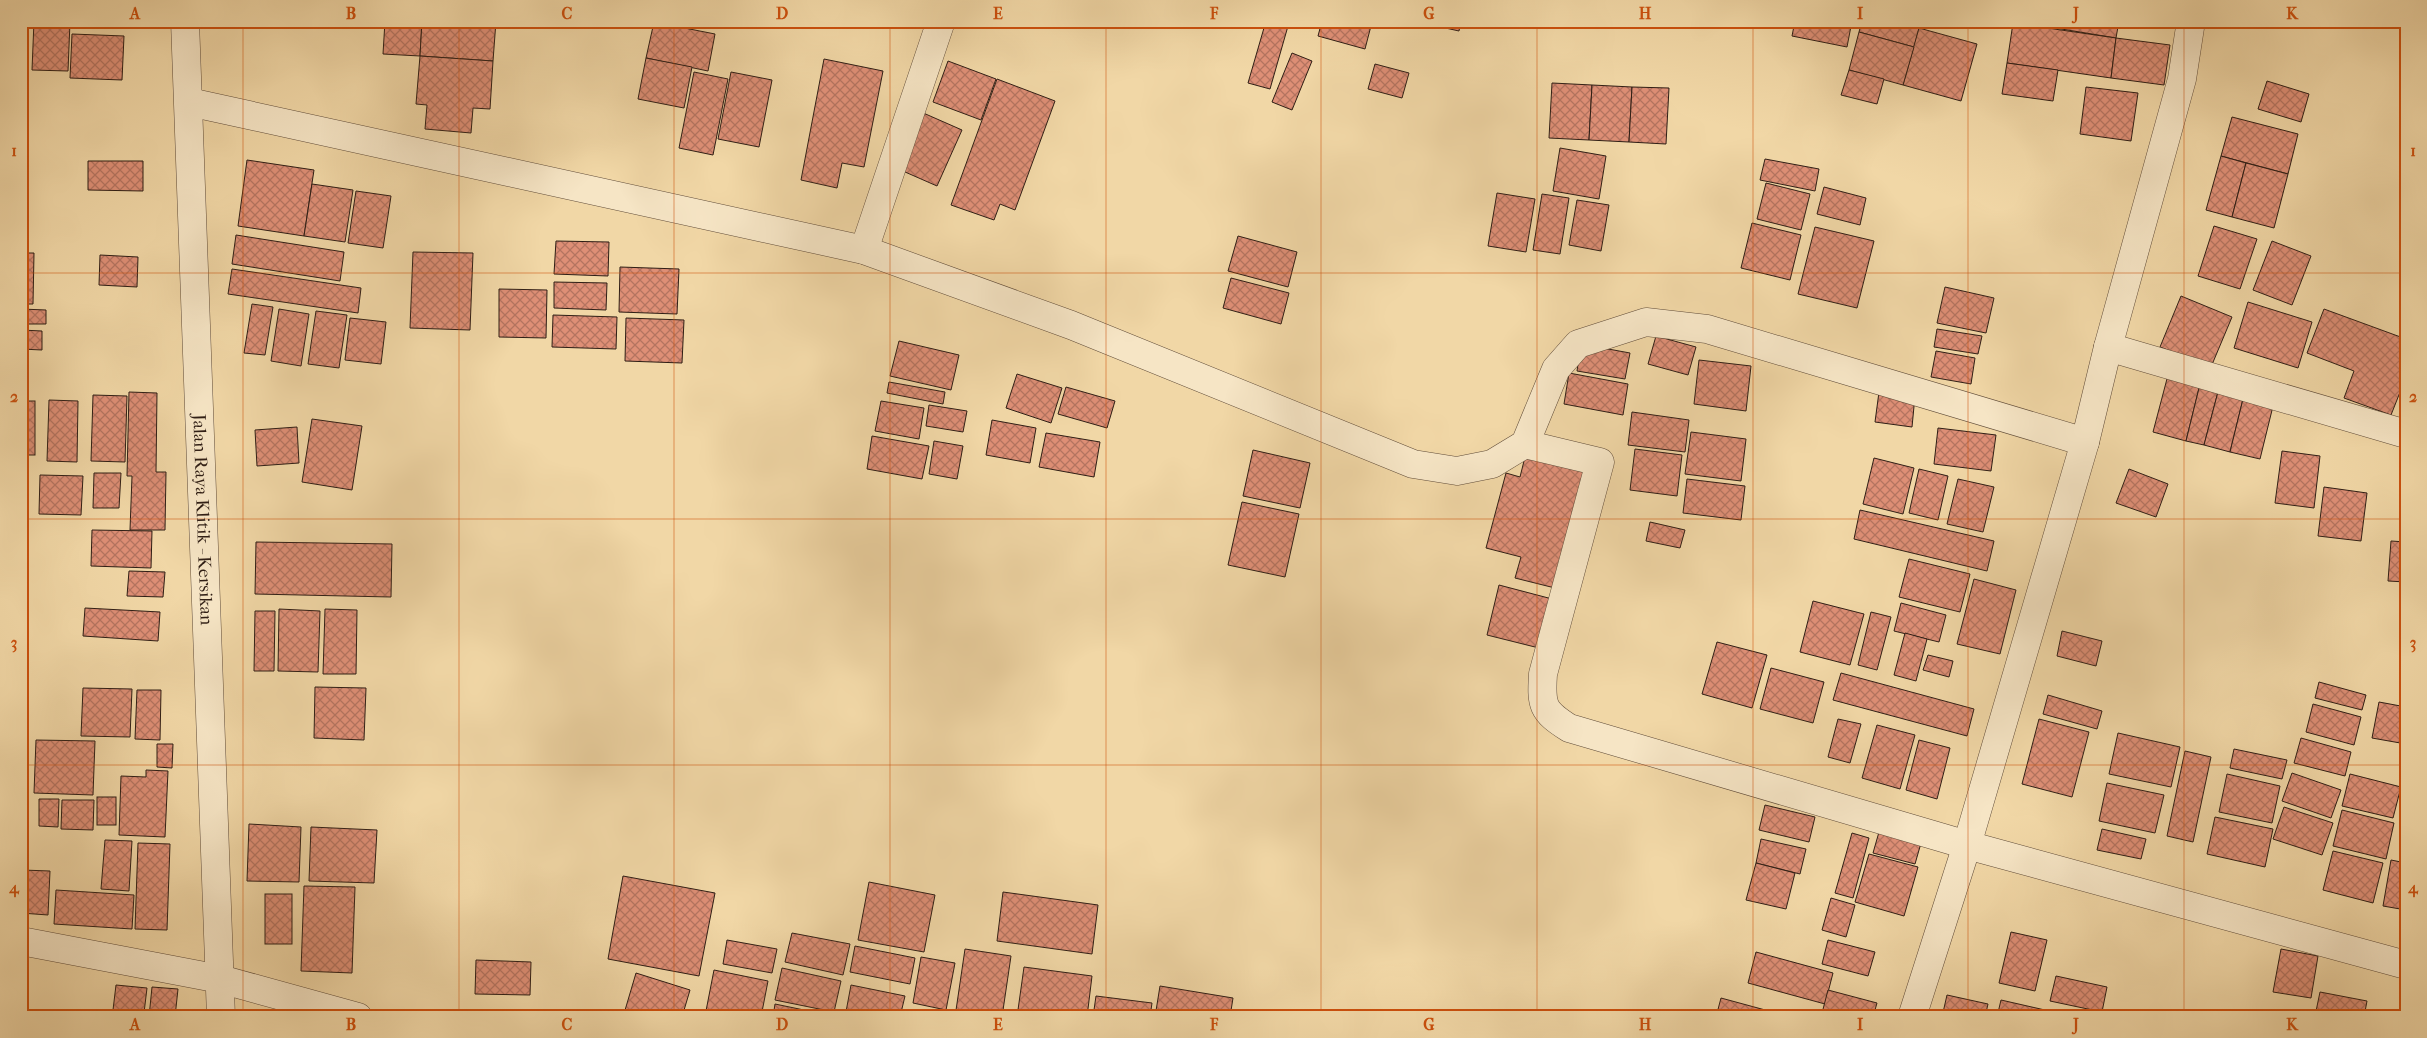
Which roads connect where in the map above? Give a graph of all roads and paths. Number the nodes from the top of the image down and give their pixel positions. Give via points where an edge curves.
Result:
1 (185, 21) edge
2 (941, 21) edge
3 (2191, 21) edge
4 (189, 102) junction
5 (864, 250) junction
6 (2108, 347) junction
7 (2406, 434) edge
8 (2085, 442) junction
9 (1525, 444) junction
10 (1967, 845) junction
11 (21, 941) edge
12 (2406, 964) edge
13 (220, 979) junction
14 (221, 1017) edge
15 (358, 1017) edge
16 (1912, 1017) edge

1 - 4 street, Jalan Raya Klitik - Kersikan
2 - 5 street
3 - 6 street via 2182,78
4 - 5 street
4 - 13 street, Jalan Raya Klitik - Kersikan
5 - 9 street via 1071,325 1413,464 1457,471 1492,464
6 - 7 street
6 - 8 street
8 - 9 street via 1707,329 1646,322 1578,344 1556,369
8 - 10 street
9 - 10 street via 1600,462 1543,674 1541,698 1550,717 1569,728
10 - 12 street
10 - 16 street
11 - 13 street
13 - 14 street, Jalan Raya Klitik - Kersikan
13 - 15 street

